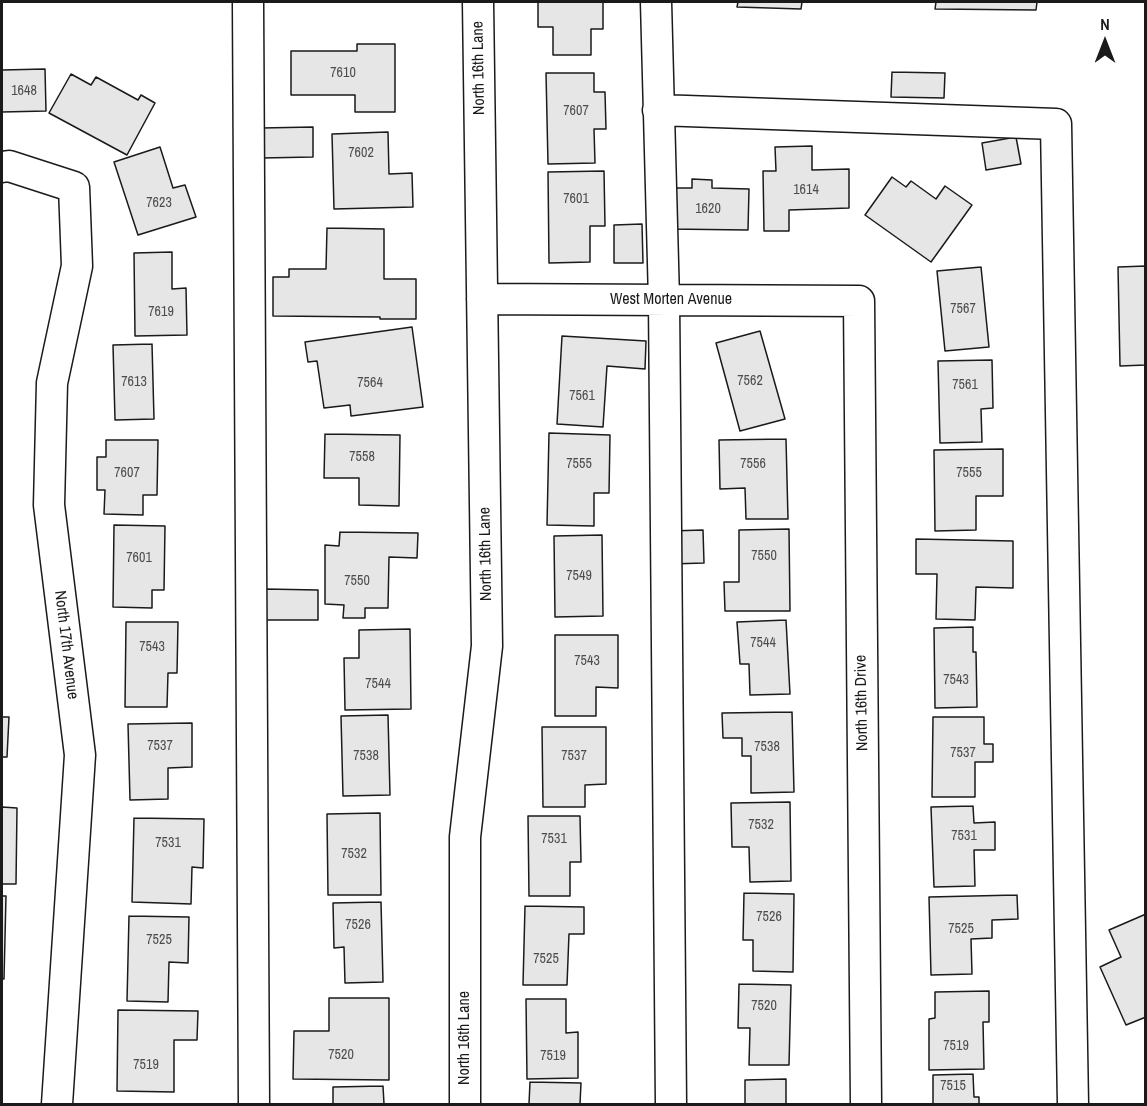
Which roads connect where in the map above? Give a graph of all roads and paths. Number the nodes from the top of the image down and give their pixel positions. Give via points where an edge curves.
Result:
1 (248, 2) edge
2 (478, 2) edge
3 (656, 2) edge
4 (658, 110) junction
5 (2, 167) edge
6 (483, 299) junction
7 (664, 300) junction
8 (859, 302) joint
9 (57, 1104) edge
10 (254, 1104) edge
11 (465, 1104) edge
12 (671, 1104) edge
13 (866, 1104) edge
14 (1073, 1104) edge

1 - 10 street
2 - 6 street, North 16th Lane
3 - 4 street
4 - 7 street
4 - 14 street via 1056,124
5 - 9 street, North 17th Avenue via 74,188 78,266 52,383 49,505 80,755
6 - 7 street, West Morten Avenue
6 - 11 street, North 16th Lane via 487,646 465,837
7 - 8 street, West Morten Avenue
7 - 12 street
8 - 13 street, North 16th Drive

